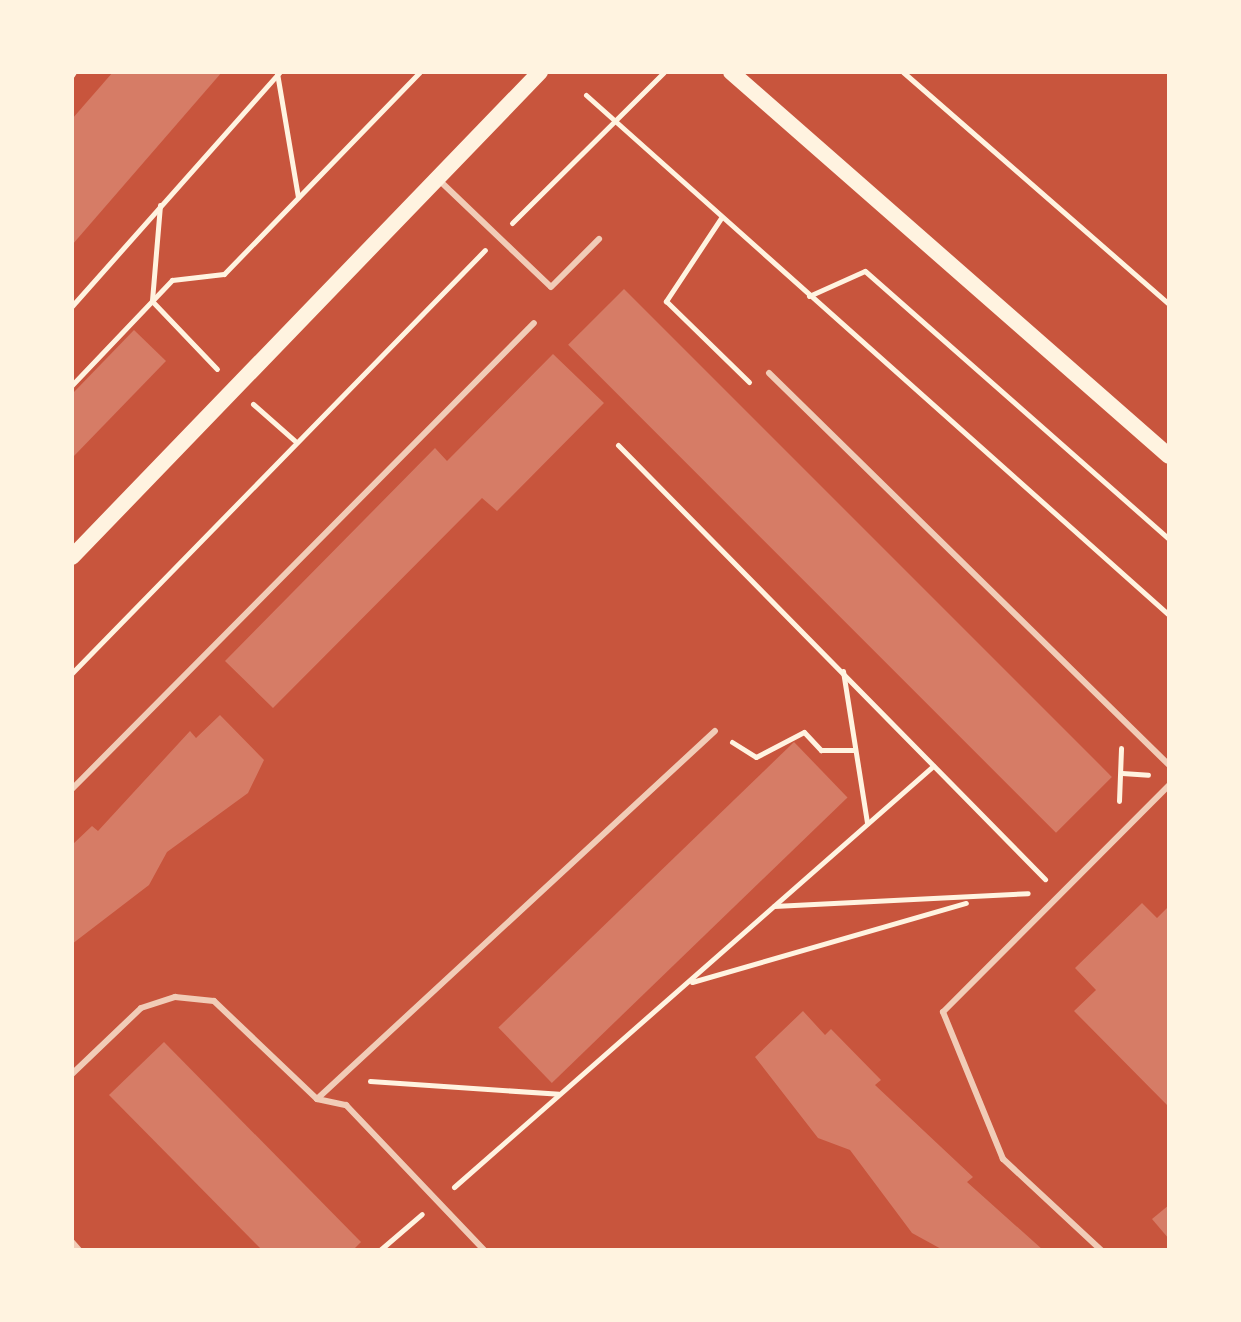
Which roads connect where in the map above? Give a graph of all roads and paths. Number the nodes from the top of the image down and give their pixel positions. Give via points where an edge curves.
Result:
1 (420, 72) edge
2 (540, 72) edge
3 (664, 72) edge
4 (731, 72) edge
5 (903, 72) edge
6 (278, 73) edge
7 (586, 95) dead end
8 (613, 122) junction
9 (437, 178) junction
10 (298, 198) junction
11 (160, 205) junction
12 (721, 218) junction
13 (498, 236) junction
14 (599, 239) dead end
15 (809, 296) junction
16 (152, 301) junction
17 (1169, 304) edge
18 (72, 306) edge
19 (534, 323) dead end
20 (769, 373) dead end
21 (72, 385) edge
22 (756, 390) dead end
23 (618, 445) dead end
24 (1169, 456) edge
25 (1169, 539) edge
26 (72, 557) edge
27 (1169, 615) edge
28 (843, 670) junction
29 (72, 673) edge
30 (715, 731) dead end
31 (1113, 739) dead end
32 (855, 750) junction
33 (756, 757) dead end
34 (1169, 765) edge
35 (933, 766) junction
36 (1169, 785) edge
37 (72, 789) edge
38 (1115, 810) dead end
39 (867, 824) junction
40 (1054, 868) dead end
41 (1044, 877) junction
42 (1060, 894) junction
43 (975, 900) junction
44 (774, 906) junction
45 (687, 983) junction
46 (72, 1074) edge
47 (338, 1080) junction
48 (560, 1094) junction
49 (317, 1099) junction
50 (439, 1200) junction
51 (72, 1242) edge
52 (79, 1250) edge
53 (380, 1250) edge
54 (484, 1250) edge
55 (1101, 1250) edge

1 - 10 path
2 - 9 main road
3 - 8 path
4 - 24 main road
5 - 17 path
6 - 10 path
6 - 11 path
7 - 8 path
8 - 12 path
8 - 13 path
9 - 13 lane
9 - 26 main road
10 - 16 path via 224,274 172,280
11 - 16 path
11 - 18 path
12 - 15 path
12 - 22 path via 666,301
13 - 14 lane via 551,287
13 - 29 path
15 - 25 path via 865,271
15 - 27 path
16 - 21 path
19 - 37 lane
20 - 34 lane
23 - 28 path
28 - 32 path
28 - 35 path
30 - 47 lane
31 - 38 path via 1122,773
32 - 33 path via 821,750 804,732
32 - 39 path
35 - 39 path
35 - 41 path
36 - 42 lane
39 - 44 path
40 - 41 path
41 - 42 path
41 - 43 path via 1023,897
42 - 55 lane via 943,1012 1003,1159
43 - 44 path
43 - 45 path
44 - 45 path
45 - 48 path
46 - 49 lane via 141,1008 175,997 214,1001
47 - 48 path
47 - 49 lane
48 - 50 path
49 - 50 lane via 346,1105
50 - 53 path
50 - 54 lane
51 - 52 lane

